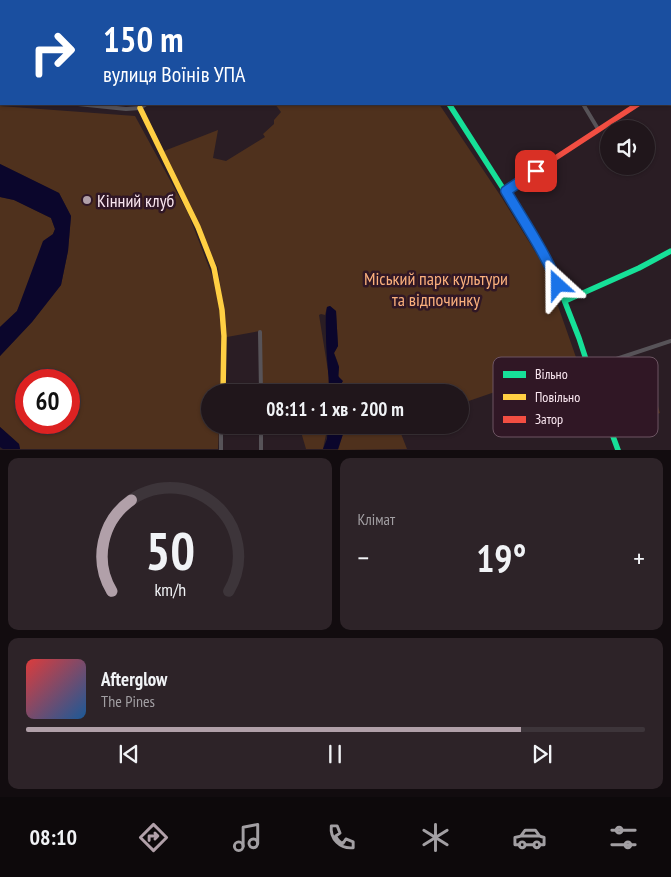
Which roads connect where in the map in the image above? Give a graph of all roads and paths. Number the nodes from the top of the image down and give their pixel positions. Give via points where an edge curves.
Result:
1 (90, 105) edge
2 (144, 105) edge
3 (450, 105) edge
4 (584, 105) edge
5 (636, 105) edge
6 (140, 108) junction
7 (598, 130) junction
8 (506, 191) junction
9 (671, 251) edge
10 (565, 301) junction
11 (260, 332) dead end
12 (671, 341) edge
13 (585, 357) edge
14 (622, 357) edge
15 (222, 384) edge
16 (261, 384) edge
17 (221, 434) edge
18 (261, 434) edge
19 (613, 437) edge
20 (221, 450) edge
21 (261, 450) edge
22 (618, 450) edge

1 - 6 street
2 - 6 street
3 - 8 street
4 - 7 street
5 - 7 street
6 - 15 street via 192,214 214,268 224,336
7 - 8 street
8 - 10 street via 538,243
9 - 10 street
10 - 13 street
11 - 16 street
12 - 14 street
17 - 20 street
18 - 21 street
19 - 22 street

